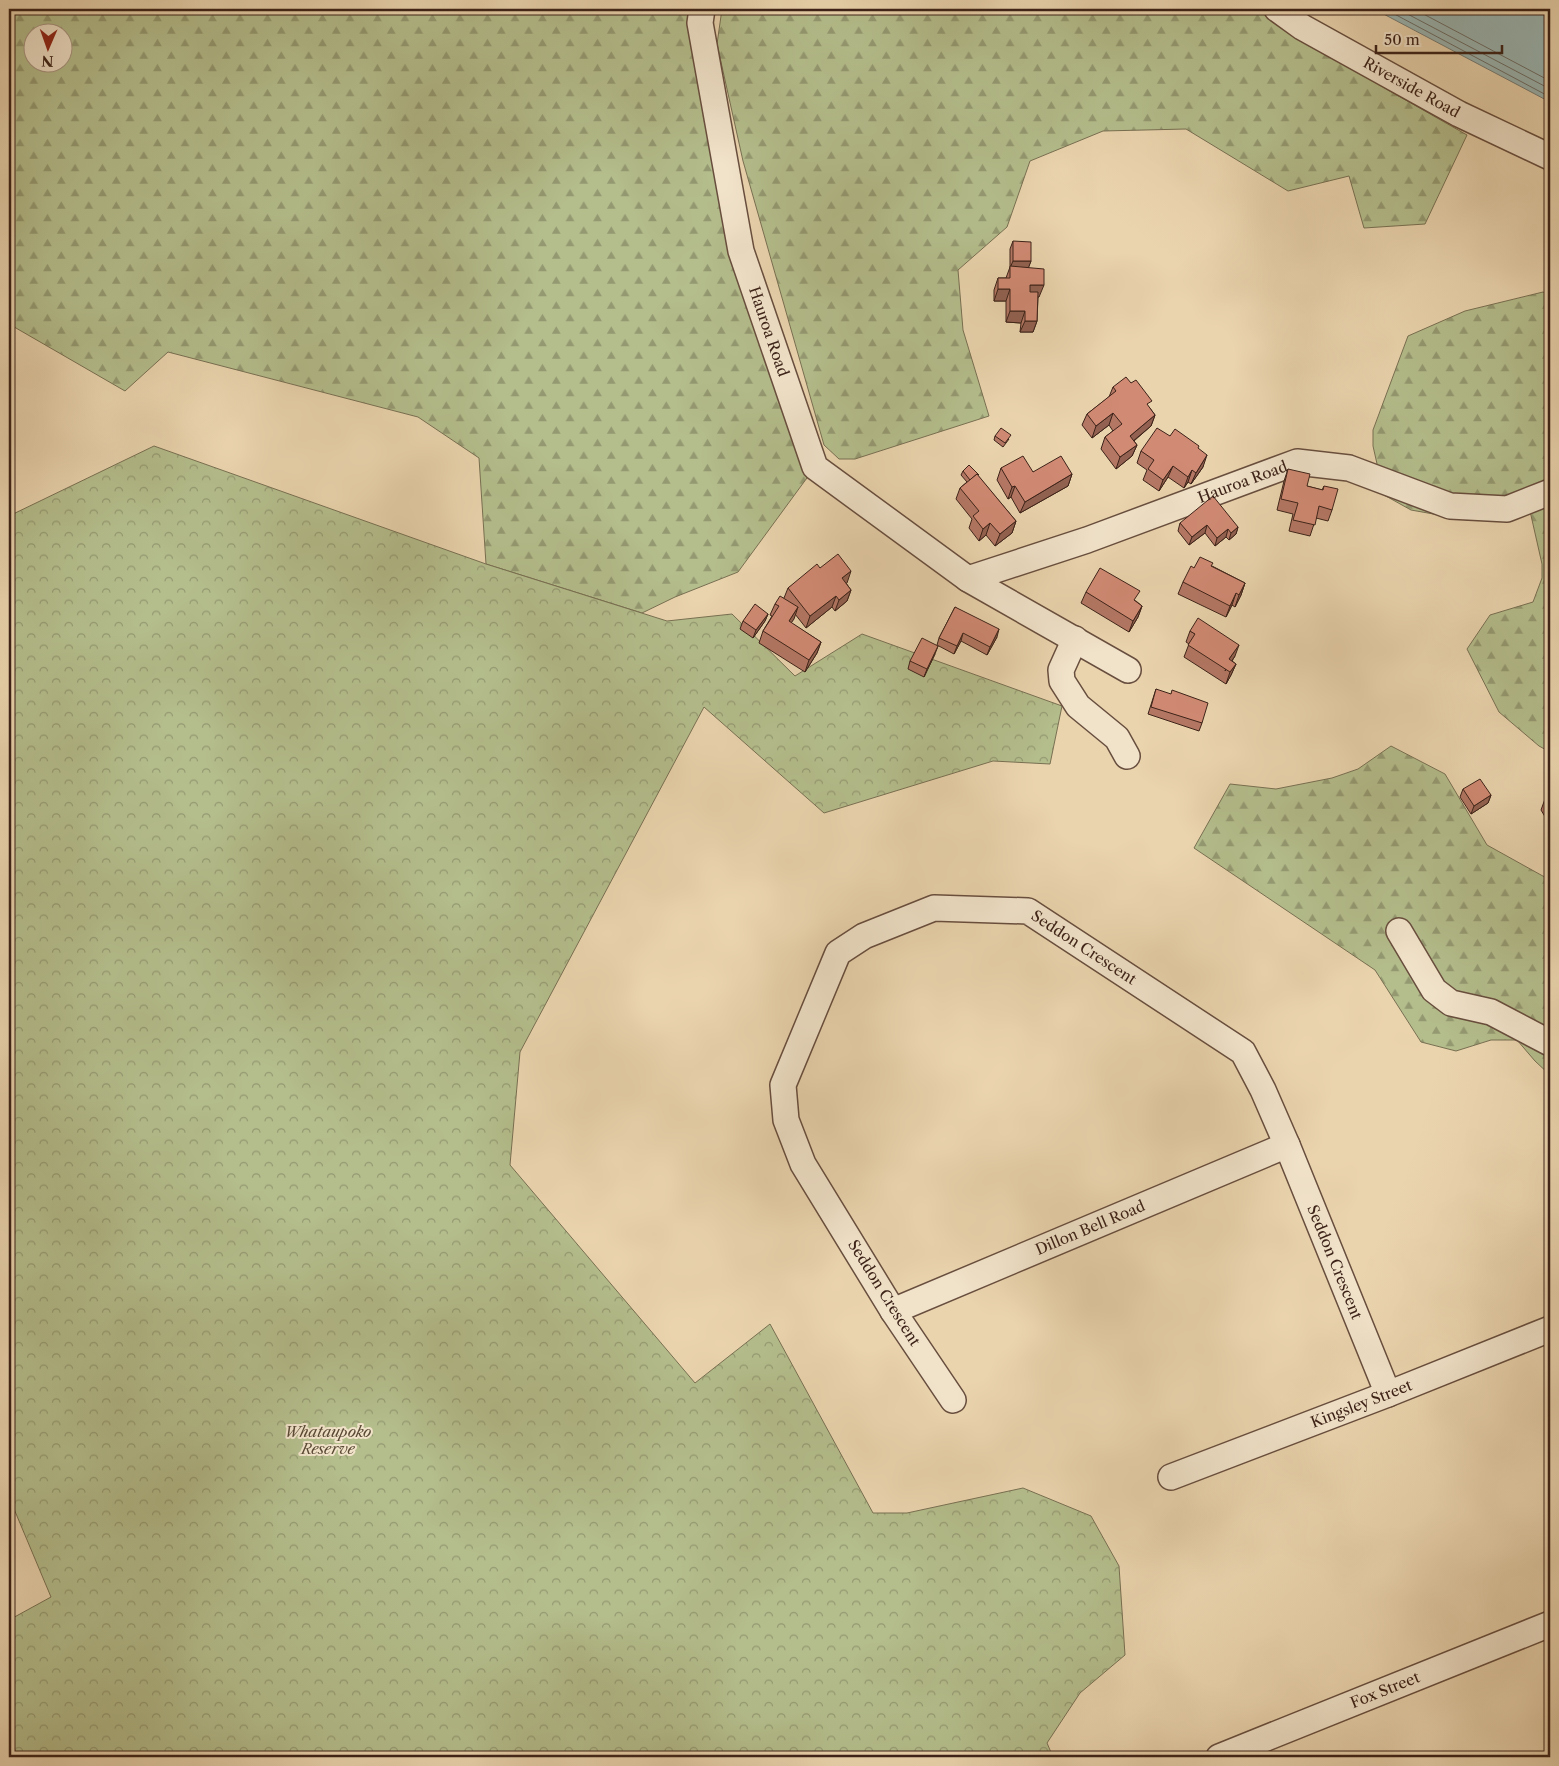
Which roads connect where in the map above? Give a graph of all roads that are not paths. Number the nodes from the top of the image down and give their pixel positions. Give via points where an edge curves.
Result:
1 (702, 9) edge
2 (1277, 9) edge
3 (1550, 157) edge
4 (1550, 492) edge
5 (968, 579) junction
6 (1075, 639) junction
7 (1128, 670) dead end
8 (1127, 756) dead end
9 (1399, 931) dead end
10 (1550, 1043) edge
11 (1287, 1145) junction
12 (893, 1311) junction
13 (1550, 1329) edge
14 (1388, 1394) junction
15 (953, 1400) dead end
16 (1171, 1477) dead end
17 (1550, 1624) edge
18 (1219, 1757) edge

1 - 5 street, Hauroa Road via 700,23 741,251 815,467
2 - 3 street, Riverside Road via 1302,27 1459,114
4 - 5 street, Hauroa Road via 1507,509 1450,506 1349,468 1297,462 1087,540
5 - 6 street, Hauroa Road
6 - 7 street, Hauroa Road
6 - 8 street via 1061,670 1062,681 1078,706 1117,738
9 - 10 street via 1434,990 1451,1002 1491,1012
11 - 12 street, Dillon Bell Road
11 - 12 street, Seddon Crescent via 1264,1090 1243,1052 1028,911 934,908 897,922 864,936 838,953 783,1085 786,1120 803,1164
11 - 14 street, Seddon Crescent
12 - 15 street, Seddon Crescent
13 - 14 street, Kingsley Street
14 - 16 street, Kingsley Street
17 - 18 street, Fox Street

